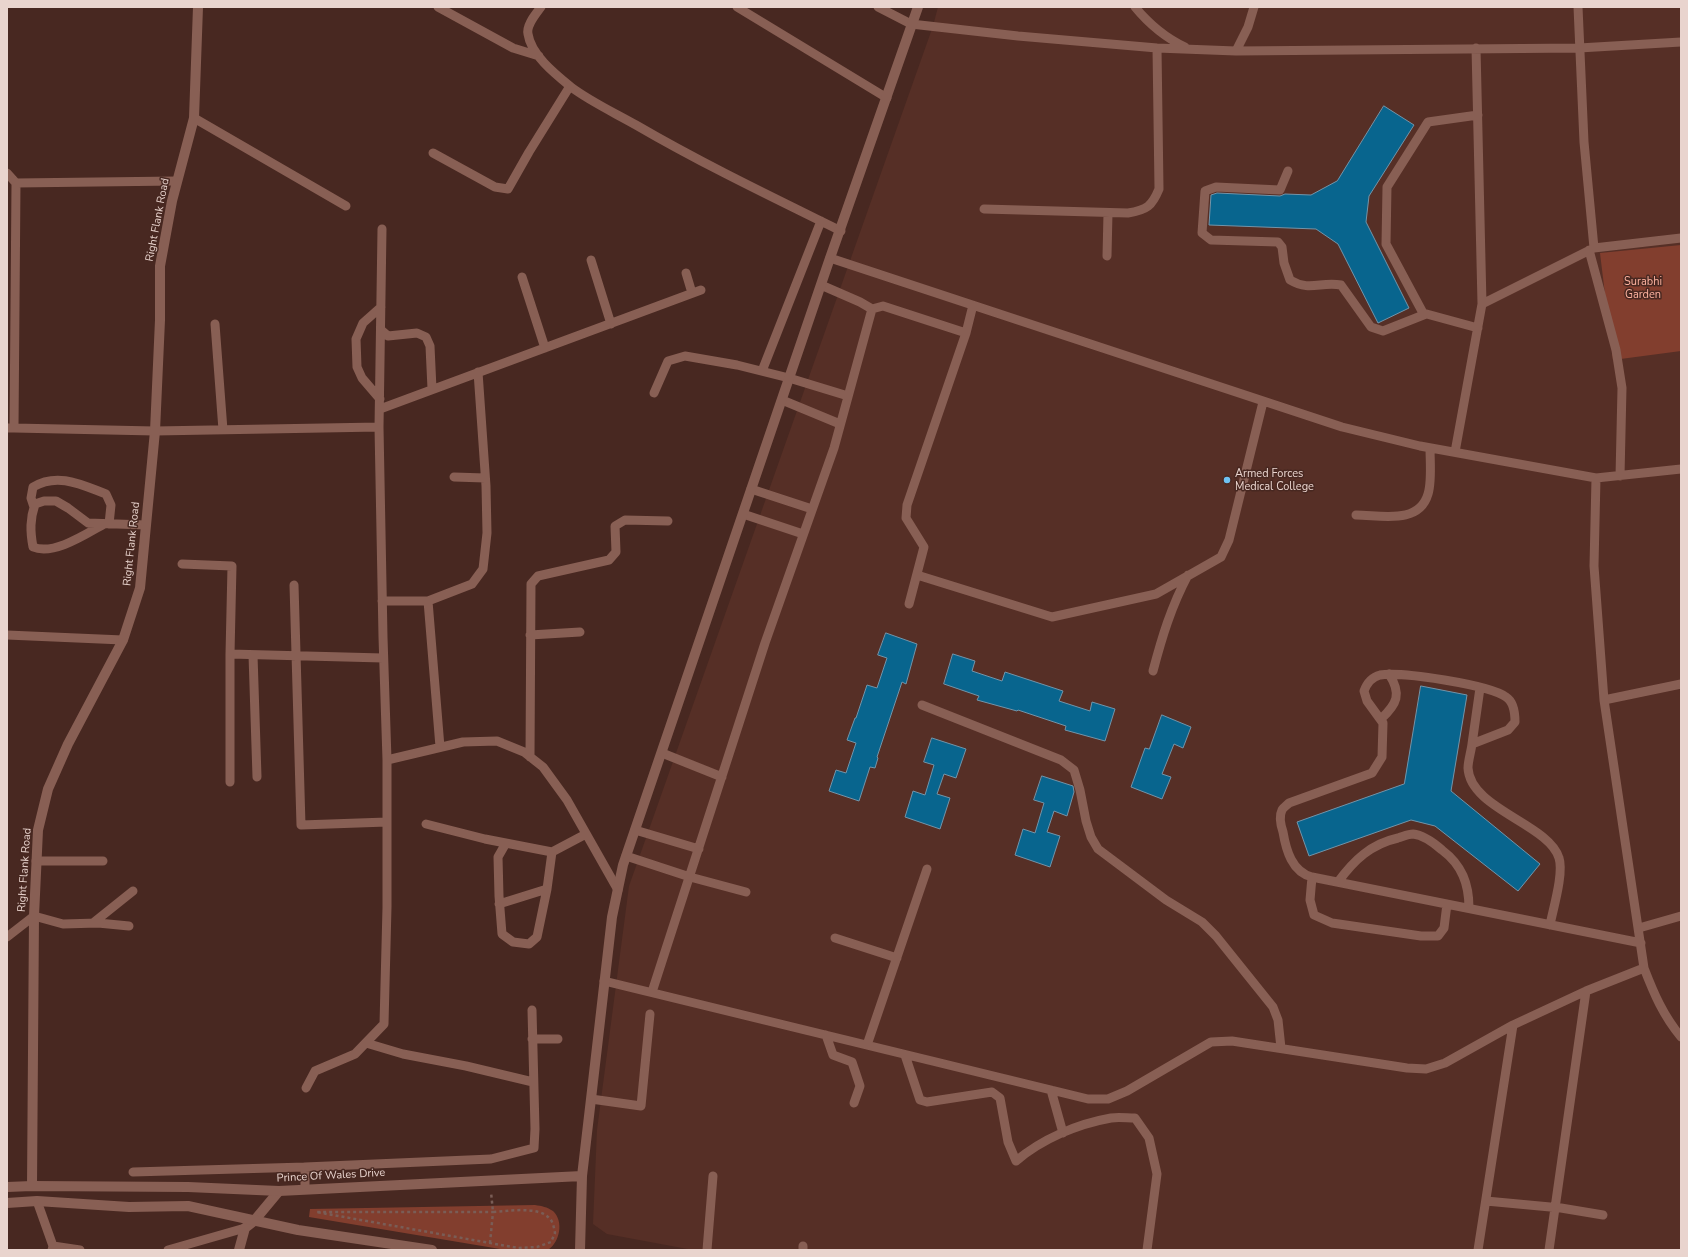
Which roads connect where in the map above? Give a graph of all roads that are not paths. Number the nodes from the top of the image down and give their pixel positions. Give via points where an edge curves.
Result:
1 (198, 7) edge
2 (438, 7) edge
3 (540, 7) edge
4 (737, 7) edge
5 (878, 7) edge
6 (918, 7) edge
7 (1135, 7) edge
8 (1254, 7) edge
9 (1578, 7) edge
10 (911, 24) junction
11 (1681, 42) edge
12 (1157, 48) junction
13 (1476, 48) junction
14 (1579, 48) junction
15 (1188, 49) junction
16 (1236, 51) junction
17 (539, 56) junction
18 (570, 86) junction
19 (887, 98) junction
20 (1478, 115) junction
21 (194, 118) junction
22 (433, 153) dead end
23 (1288, 171) dead end
24 (7, 173) edge
25 (177, 181) junction
26 (16, 183) junction
27 (346, 206) dead end
28 (984, 209) dead end
29 (1108, 213) junction
30 (821, 221) junction
31 (11, 228) edge
32 (382, 229) dead end
33 (841, 231) junction
34 (1681, 238) edge
35 (1591, 249) junction
36 (1107, 256) dead end
37 (830, 258) junction
38 (590, 260) dead end
39 (686, 273) dead end
40 (522, 277) dead end
41 (821, 285) junction
42 (701, 290) dead end
43 (692, 294) junction
44 (1482, 304) junction
45 (973, 305) junction
46 (381, 307) junction
47 (872, 309) junction
48 (1426, 314) junction
49 (215, 324) dead end
50 (611, 324) junction
51 (1478, 328) junction
52 (381, 330) junction
53 (966, 333) junction
54 (545, 348) junction
55 (762, 371) junction
56 (478, 372) junction
57 (789, 378) junction
58 (432, 389) junction
59 (654, 394) dead end
60 (848, 396) junction
61 (380, 400) junction
62 (782, 400) junction
63 (1263, 402) junction
64 (380, 409) junction
65 (840, 424) junction
66 (379, 427) junction
67 (10, 428) edge
68 (223, 430) junction
69 (155, 431) junction
70 (1430, 448) junction
71 (1455, 452) junction
72 (1681, 469) edge
73 (1620, 476) junction
74 (454, 477) dead end
75 (486, 478) junction
76 (1596, 478) junction
77 (751, 489) junction
78 (34, 507) junction
79 (812, 509) junction
80 (743, 514) junction
81 (1356, 515) dead end
82 (668, 521) dead end
83 (106, 524) junction
84 (146, 525) junction
85 (804, 534) junction
86 (182, 564) dead end
87 (917, 575) junction
88 (1188, 576) junction
89 (294, 584) dead end
90 (382, 601) junction
91 (428, 601) junction
92 (909, 604) dead end
93 (580, 632) dead end
94 (7, 635) edge
95 (530, 635) junction
96 (123, 640) junction
97 (230, 654) junction
98 (253, 655) junction
99 (296, 657) junction
100 (383, 658) junction
101 (1153, 672) dead end
102 (1389, 674) junction
103 (1681, 684) edge
104 (1480, 688) junction
105 (1604, 700) junction
106 (922, 706) dead end
107 (1381, 719) junction
108 (1472, 744) junction
109 (440, 747) junction
110 (662, 753) junction
111 (530, 757) junction
112 (387, 760) junction
113 (257, 777) dead end
114 (722, 777) junction
115 (230, 782) dead end
116 (387, 822) junction
117 (426, 824) dead end
118 (635, 830) junction
119 (586, 834) junction
120 (506, 843) junction
121 (699, 849) junction
122 (552, 852) junction
123 (626, 856) junction
124 (36, 860) junction
125 (103, 861) dead end
126 (928, 869) dead end
127 (690, 877) junction
128 (1312, 877) junction
129 (1338, 882) junction
130 (547, 889) junction
131 (618, 890) junction
132 (133, 891) dead end
133 (746, 892) dead end
134 (499, 904) junction
135 (1447, 904) junction
136 (1469, 908) junction
137 (34, 916) junction
138 (1681, 916) edge
139 (93, 923) junction
140 (1550, 925) junction
141 (129, 926) dead end
142 (1639, 928) junction
143 (7, 937) edge
144 (835, 938) dead end
145 (1641, 943) junction
146 (897, 958) junction
147 (1644, 968) junction
148 (604, 981) junction
149 (1586, 991) junction
150 (652, 992) junction
151 (532, 1010) dead end
152 (650, 1014) dead end
153 (1513, 1025) junction
154 (826, 1035) junction
155 (1681, 1037) edge
156 (532, 1039) junction
157 (558, 1039) dead end
158 (366, 1043) junction
159 (867, 1045) junction
160 (1281, 1048) junction
161 (905, 1055) junction
162 (533, 1082) junction
163 (306, 1088) dead end
164 (1051, 1090) junction
165 (591, 1099) junction
166 (854, 1103) dead end
167 (1063, 1133) junction
168 (305, 1167) junction
169 (133, 1172) dead end
170 (582, 1176) junction
171 (713, 1176) dead end
172 (32, 1186) junction
173 (7, 1188) edge
174 (306, 1189) junction
175 (279, 1191) junction
176 (37, 1201) junction
177 (1486, 1201) junction
178 (7, 1203) edge
179 (1555, 1208) junction
180 (1603, 1215) dead end
181 (254, 1220) junction
182 (245, 1228) junction
183 (53, 1248) edge
184 (418, 1249) edge
185 (80, 1250) edge
186 (168, 1250) edge
187 (239, 1250) edge
188 (432, 1250) edge
189 (580, 1250) edge
190 (707, 1250) edge
191 (1148, 1250) edge
192 (1478, 1250) edge
193 (1548, 1250) edge

1 - 21 street, Right Flank Road
2 - 17 lane via 513,48
3 - 17 lane via 527,33 532,47
4 - 19 lane
5 - 10 lane
6 - 10 street
7 - 15 lane via 1170,40
8 - 16 lane via 1248,28
9 - 14 lane
10 - 12 lane
10 - 19 street
11 - 14 lane
12 - 15 lane
12 - 29 lane via 1159,189 1154,201 1143,211
13 - 14 lane
13 - 16 lane
13 - 20 lane
14 - 35 lane
15 - 16 lane
17 - 18 lane
18 - 22 lane via 508,189 496,187
18 - 30 lane via 663,141
19 - 33 street
20 - 44 lane
20 - 48 lane via 1428,122 1387,187 1386,244 1423,314
21 - 25 street, Right Flank Road
21 - 27 lane
23 - 48 lane via 1280,190 1216,186 1205,191 1202,233 1211,240 1278,242 1282,247 1290,280 1310,287 1330,282 1341,285 1371,327 1383,331
24 - 26 lane
25 - 26 lane
25 - 69 street, Right Flank Road via 160,266
26 - 31 lane
28 - 29 lane
29 - 36 lane
30 - 33 lane
30 - 55 lane
31 - 67 lane
32 - 46 lane
33 - 37 street
34 - 35 lane
35 - 44 lane
35 - 73 lane via 1622,388
37 - 41 street
37 - 45 lane
38 - 50 lane
39 - 43 lane
40 - 54 lane
41 - 47 lane
41 - 57 street
42 - 43 lane
43 - 50 lane
44 - 51 lane
45 - 53 lane
45 - 63 lane
46 - 52 lane
46 - 61 lane via 363,323 356,338 357,367 362,378
47 - 53 lane via 882,306
47 - 60 lane
48 - 51 lane
49 - 68 lane
50 - 54 lane
51 - 71 lane
52 - 58 lane via 388,336 417,333 426,337 430,346
52 - 61 lane
53 - 87 lane via 907,506 906,518 924,547
54 - 56 lane
55 - 57 lane
55 - 59 lane via 737,364 685,356 668,361
56 - 58 lane
56 - 75 lane
57 - 60 lane
57 - 62 street
58 - 64 lane
60 - 65 lane
61 - 64 lane
62 - 65 lane
62 - 77 street
63 - 70 lane via 1342,427
63 - 88 lane via 1229,540 1221,557
64 - 66 lane
65 - 79 lane
66 - 68 lane
66 - 90 lane
67 - 69 lane
68 - 69 lane
69 - 84 street, Right Flank Road
70 - 71 lane
70 - 81 lane via 1429,493 1424,506 1414,513 1403,516
71 - 76 lane
72 - 73 lane
73 - 76 lane
74 - 75 lane
75 - 91 lane via 488,533 483,569 472,584
76 - 105 lane via 1594,566
77 - 79 lane
77 - 80 street
78 - 83 lane via 34,504 56,501 88,523
78 - 83 lane via 30,533 33,547 40,550 58,547
78 - 83 lane via 31,498 33,487 50,480 68,480 106,494 111,505
79 - 85 lane
80 - 85 lane
80 - 110 street
82 - 95 lane via 625,520 615,526 616,552 609,560 538,576 531,584
83 - 84 lane
84 - 96 street, Right Flank Road via 140,588
85 - 114 lane via 765,642
86 - 97 lane via 232,566
87 - 88 lane via 1052,617 1156,594
87 - 92 lane
88 - 101 lane via 1166,622
89 - 99 lane
90 - 91 lane
90 - 100 lane
91 - 109 lane
93 - 95 lane
94 - 96 lane
95 - 111 lane
96 - 124 street, Right Flank Road via 68,744 48,789 38,830
97 - 98 lane
97 - 115 lane
98 - 99 lane
98 - 113 lane
99 - 100 lane
99 - 116 lane via 301,825
100 - 112 lane
102 - 104 lane via 1398,673
102 - 107 lane via 1395,684 1396,700
102 - 107 lane via 1379,675 1367,682 1364,691 1367,701
103 - 105 lane
104 - 108 lane
104 - 108 lane via 1507,697 1514,708 1516,722 1508,730
105 - 142 lane
106 - 160 lane via 1061,760 1074,770 1086,822 1098,849 1166,900 1202,922 1216,936 1273,1007 1278,1020
107 - 128 lane via 1382,757 1372,773 1289,803 1282,810 1281,824 1292,861 1300,871
108 - 140 lane via 1468,768 1471,780 1481,794 1556,849 1560,860 1559,880
109 - 111 lane via 463,742 497,741
109 - 112 lane
110 - 114 lane
110 - 118 street
111 - 119 lane via 543,767
112 - 116 lane
114 - 121 lane
116 - 158 lane via 384,1024
117 - 120 lane
118 - 121 lane
118 - 123 street
119 - 122 lane
119 - 131 lane
120 - 122 lane
120 - 134 lane via 498,857
121 - 127 lane
122 - 130 lane
123 - 127 lane
123 - 131 street
124 - 125 lane
124 - 137 street, Right Flank Road
126 - 146 lane
127 - 133 lane
127 - 150 lane
128 - 129 lane
128 - 135 lane via 1310,900 1314,915 1332,923 1438,936 1444,928
129 - 135 lane
129 - 136 lane via 1351,864 1370,848 1387,840 1413,834 1431,841 1454,858 1463,876 1469,896
130 - 134 lane
130 - 134 lane via 537,937 529,944 513,942 502,934
131 - 148 street
132 - 139 lane
135 - 136 lane
136 - 140 lane
137 - 139 lane via 63,924
137 - 143 lane
137 - 172 street, Right Flank Road
138 - 142 lane
139 - 141 lane
140 - 145 lane
142 - 145 lane
144 - 146 lane
145 - 147 lane
146 - 159 lane
147 - 149 lane
147 - 155 lane via 1655,998
148 - 150 lane
148 - 165 street
149 - 153 lane
149 - 179 lane
150 - 154 lane
151 - 156 lane
152 - 165 lane via 641,1106
153 - 160 lane via 1445,1063 1426,1069
153 - 177 lane
154 - 159 lane
154 - 166 lane via 833,1055 852,1062 860,1086
156 - 157 lane
156 - 162 lane
158 - 162 lane via 403,1054
158 - 163 lane via 355,1054 315,1071
159 - 161 lane
160 - 164 lane via 1232,1041 1211,1042 1108,1100 1088,1100
161 - 164 lane
161 - 167 lane via 920,1100 927,1102 992,1092 1000,1098 1008,1142 1016,1161 1030,1149
162 - 168 lane via 534,1148 491,1159
164 - 167 lane
165 - 170 street
167 - 191 lane via 1112,1118 1135,1118 1139,1123 1149,1138 1157,1174
168 - 169 lane
168 - 174 lane
170 - 174 street, Prince Of Wales Drive
170 - 189 street
171 - 190 lane
172 - 173 street, Prince Of Wales Drive
172 - 175 street, Prince Of Wales Drive
174 - 175 street, Prince Of Wales Drive
175 - 181 street
176 - 178 street
176 - 181 street via 130,1207 188,1206
176 - 183 lane
177 - 179 lane
177 - 192 lane
179 - 180 lane
179 - 193 lane
181 - 182 street
181 - 184 street via 298,1230
182 - 186 lane
182 - 187 street
183 - 185 lane
184 - 188 street

